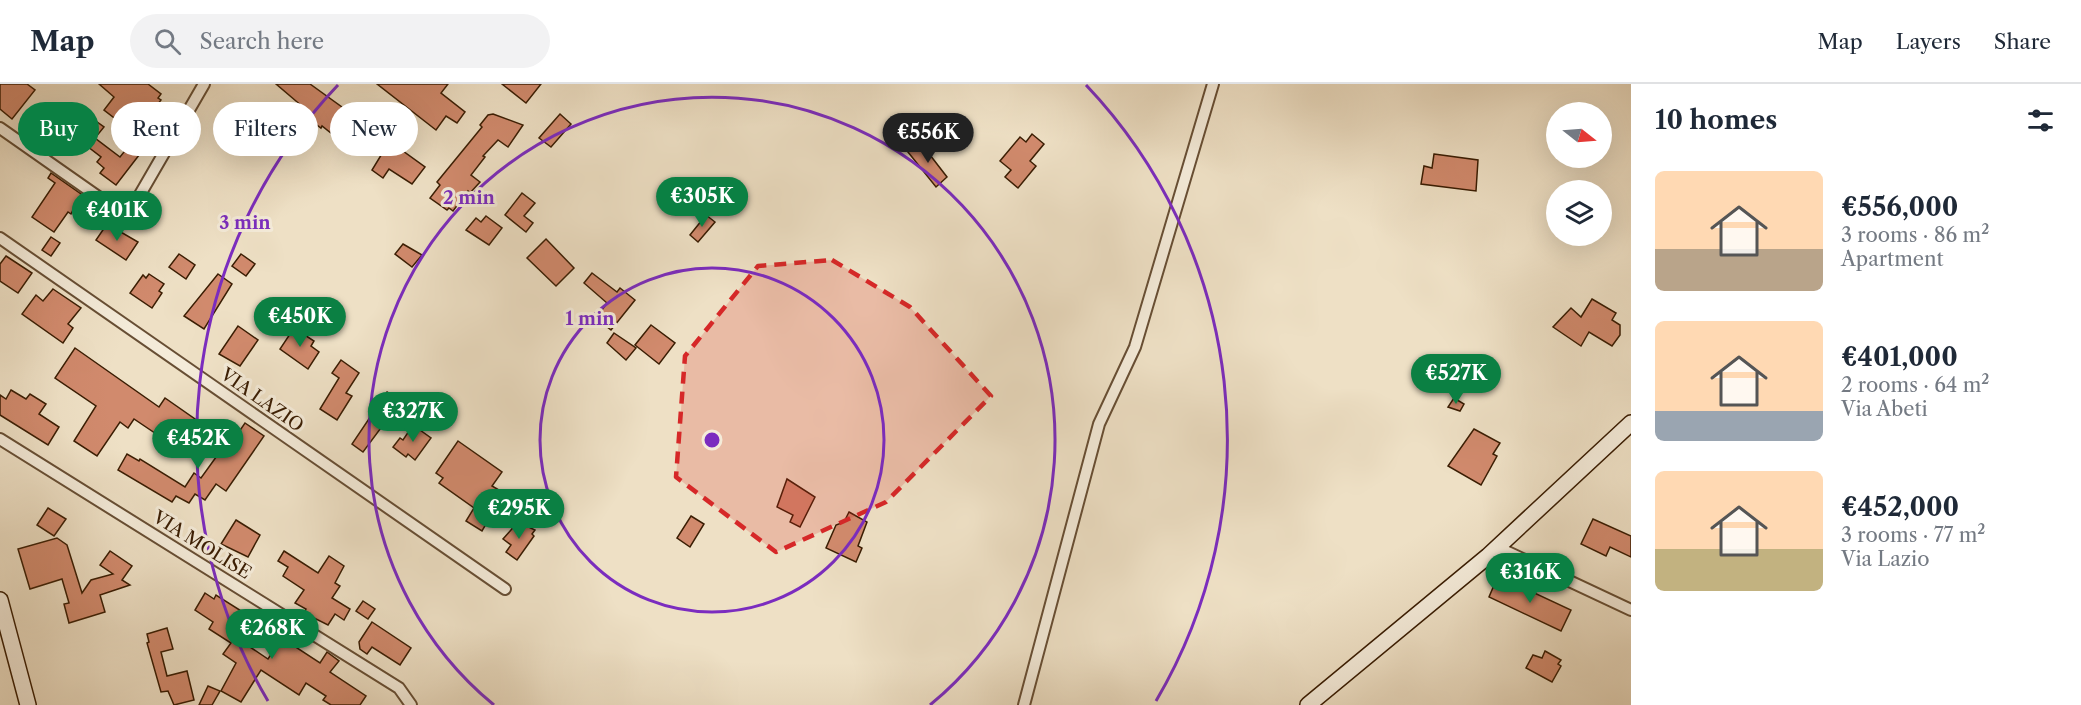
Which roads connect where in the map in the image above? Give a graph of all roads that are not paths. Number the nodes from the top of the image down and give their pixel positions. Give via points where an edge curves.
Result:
1 (1213, 84) edge
2 (201, 85) edge
3 (0, 128) edge
4 (0, 238) edge
5 (1631, 423) edge
6 (0, 439) edge
7 (1497, 548) junction
8 (505, 589) dead end
9 (0, 600) edge
10 (1631, 610) edge
11 (28, 705) edge
12 (411, 705) edge
13 (1024, 705) edge
14 (1308, 705) edge

1 - 13 street via 1135,347 1099,424
2 - 3 street via 128,217
4 - 8 street, VIA LAZIO
5 - 7 street
6 - 12 street, VIA MOLISE via 399,688
7 - 10 street
7 - 14 street
9 - 11 street

